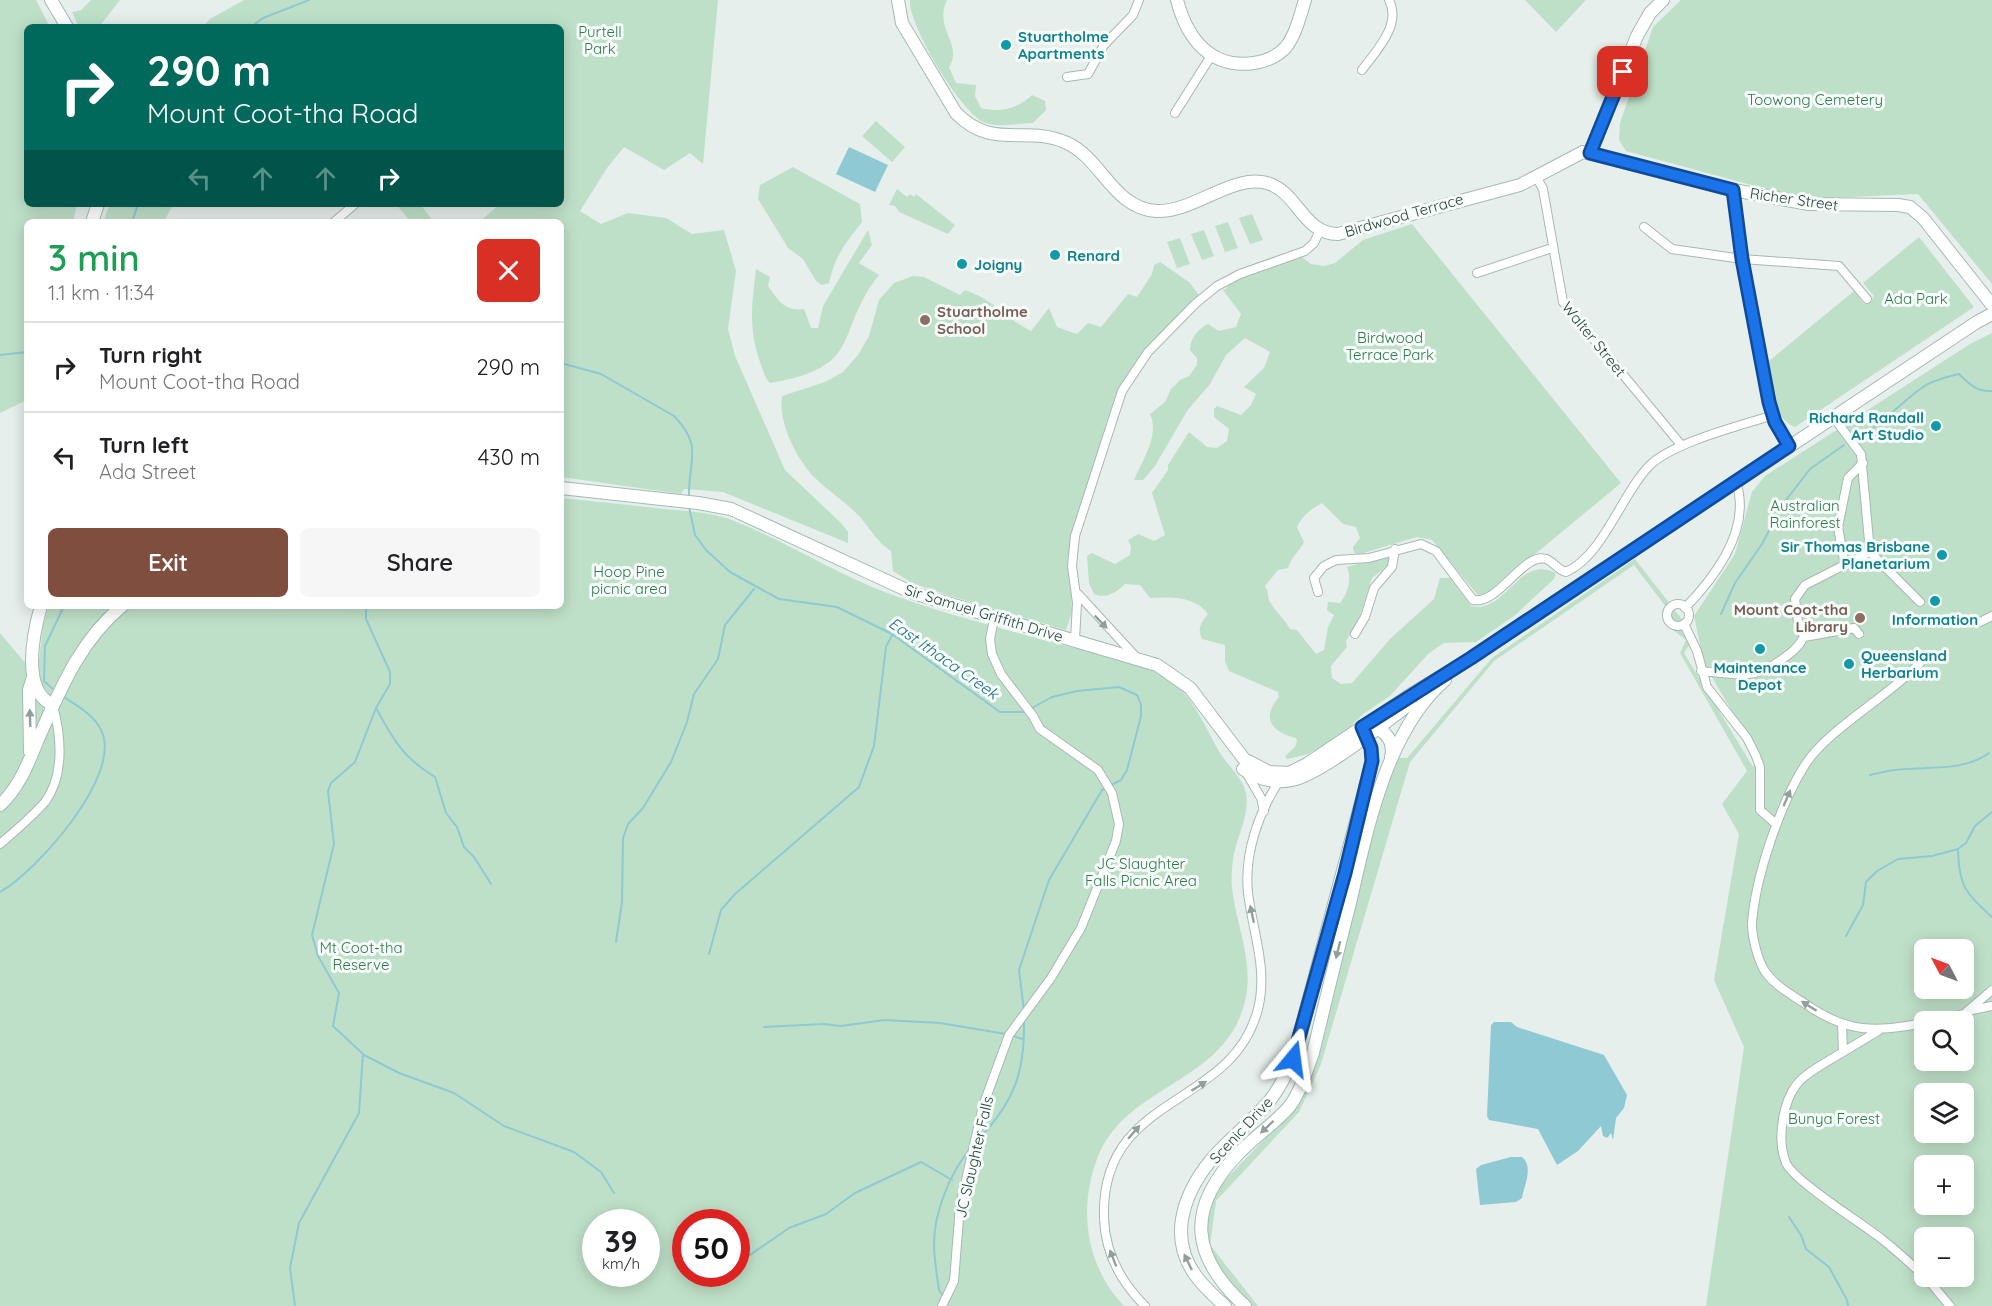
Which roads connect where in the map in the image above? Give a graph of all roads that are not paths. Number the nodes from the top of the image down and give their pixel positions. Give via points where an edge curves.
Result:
1 (51, 0) edge
2 (898, 0) edge
3 (1139, 0) edge
4 (1177, 0) edge
5 (1305, 0) edge
6 (1389, 0) edge
7 (1663, 0) edge
8 (65, 24) edge
9 (1211, 56) junction
10 (1362, 70) dead end
11 (1066, 77) dead end
12 (1175, 113) dead end
13 (1590, 153) junction
14 (1537, 178) junction
15 (1733, 190) junction
16 (352, 207) edge
17 (338, 219) edge
18 (1644, 227) dead end
19 (1320, 230) junction
20 (1552, 248) junction
21 (1742, 259) junction
22 (1477, 273) dead end
23 (1867, 299) dead end
24 (1992, 306) edge
25 (1992, 314) edge
26 (1773, 416) junction
27 (1834, 418) junction
28 (1682, 446) junction
29 (1789, 446) junction
30 (1863, 463) junction
31 (1736, 482) junction
32 (564, 489) edge
33 (1395, 549) junction
34 (1870, 552) junction
35 (1845, 567) junction
36 (1073, 582) junction
37 (1318, 591) dead end
38 (1920, 602) dead end
39 (1685, 608) junction
40 (41, 609) edge
41 (119, 609) edge
42 (1992, 616) edge
43 (994, 619) junction
44 (1980, 622) dead end
45 (1684, 624) junction
46 (1355, 634) dead end
47 (1859, 634) dead end
48 (1804, 637) junction
49 (1075, 640) junction
50 (1135, 656) junction
51 (1471, 658) junction
52 (1920, 663) dead end
53 (1701, 671) junction
54 (1449, 676) junction
55 (32, 680) junction
56 (57, 697) junction
57 (1216, 724) junction
58 (1368, 730) junction
59 (31, 756) junction
60 (1244, 770) junction
61 (1385, 772) junction
62 (1282, 777) junction
63 (0, 805) edge
64 (1263, 814) junction
65 (1776, 824) junction
66 (0, 844) edge
67 (1992, 990) edge
68 (1992, 1006) edge
69 (1972, 1010) joint
70 (1842, 1024) junction
71 (1914, 1025) edge
72 (1878, 1031) junction
73 (1843, 1052) junction
74 (1914, 1267) edge
75 (1934, 1287) edge
76 (945, 1301) edge
77 (1145, 1306) edge
78 (1225, 1306) edge
79 (1245, 1306) edge
80 (1950, 1306) edge

1 - 8 main road
2 - 19 main road via 902,23 956,113 977,130 1065,142 1085,155 1126,200 1155,211 1178,208 1247,182 1271,184 1284,192
3 - 11 street via 1129,21 1104,45 1088,74
4 - 9 main road via 1190,34
5 - 9 main road via 1293,37 1274,58 1232,64
6 - 10 street via 1392,23
7 - 13 main road via 1637,36
9 - 12 street
13 - 14 main road, Birdwood Terrace via 1576,154
13 - 15 main road, Richer Street
14 - 19 main road, Birdwood Terrace via 1338,234
14 - 20 street, Walter Street via 1543,189
15 - 21 street
15 - 24 main road, Richer Street via 1825,206 1910,207
16 - 17 street
18 - 21 street via 1672,249
19 - 36 street via 1305,251 1218,286 1148,352 1122,391 1075,536
20 - 22 street
20 - 28 street, Walter Street via 1563,302
21 - 23 street via 1839,266
21 - 26 street
25 - 27 main road
26 - 28 street
26 - 29 street
27 - 29 main road
27 - 30 street
28 - 33 street via 1651,465 1588,554 1566,572 1546,559 1534,561 1478,601 1473,600 1429,546
29 - 31 main road
30 - 34 street
30 - 35 street via 1848,478 1838,527
31 - 39 street via 1741,495 1731,546 1717,573
31 - 51 main road
32 - 43 main road, Sir Samuel Griffith Drive via 698,503 752,517 900,588
33 - 37 street via 1369,558 1330,562 1314,578
33 - 46 street via 1392,567 1374,588
34 - 35 street
34 - 38 street
35 - 48 street via 1805,585 1795,599
36 - 49 street via 1077,607
36 -> 50 street via 1085,604
39 - 45 street via 1688,615
39 - 45 street via 1672,606 1667,615 1674,626
40 - 55 main road
41 - 56 main road via 88,639
42 - 44 street
43 - 49 main road, Sir Samuel Griffith Drive
43 - 76 street, JC Slaughter Falls via 990,639 1000,674 1040,729 1091,764 1107,783 1119,824 1116,841 1081,928 1009,1037 983,1106 960,1206 954,1281
45 - 53 street via 1698,651
47 - 48 street via 1854,628 1846,628
48 - 53 street via 1798,647 1756,675
49 - 50 main road, Sir Samuel Griffith Drive
50 - 57 main road, Sir Samuel Griffith Drive via 1164,669 1190,688
51 - 54 main road
51 - 58 main road
65 -> 52 street via 1806,763 1824,743
53 - 65 street via 1707,687 1747,738 1756,756 1760,767 1760,810
54 - 58 main road
54 - 61 main road, Scenic Drive via 1427,699
55 - 56 main road via 39,696
59 -> 55 main road
56 - 59 main road
56 - 66 street via 61,741 52,788 45,801
57 - 60 main road
57 - 62 main road, Sir Samuel Griffith Drive via 1250,764
58 - 61 main road, Scenic Drive via 1388,736 1392,747
58 - 62 main road
78 -> 58 main road, Scenic Drive via 1196,1277 1183,1251 1181,1218 1185,1201 1223,1146 1270,1100 1293,1059 1372,764
59 - 63 main road via 21,778
60 - 62 main road via 1260,778
60 - 64 street via 1261,798
61 -> 79 main road, Scenic Drive via 1313,1053 1298,1093 1288,1108 1231,1162 1203,1206 1202,1239 1213,1271
62 - 64 street
77 -> 64 street via 1120,1275 1108,1245 1104,1206 1107,1184 1120,1151 1135,1130 1219,1071 1240,1047 1254,1022 1262,982 1248,894 1248,863
70 -> 65 street via 1778,985 1764,969 1758,952 1752,925
67 - 69 street
68 - 69 street
70 - 72 street
70 - 73 street
71 - 72 street
72 - 73 street
73 - 74 street via 1802,1078 1792,1091 1782,1126 1786,1164 1801,1181
75 - 80 street

